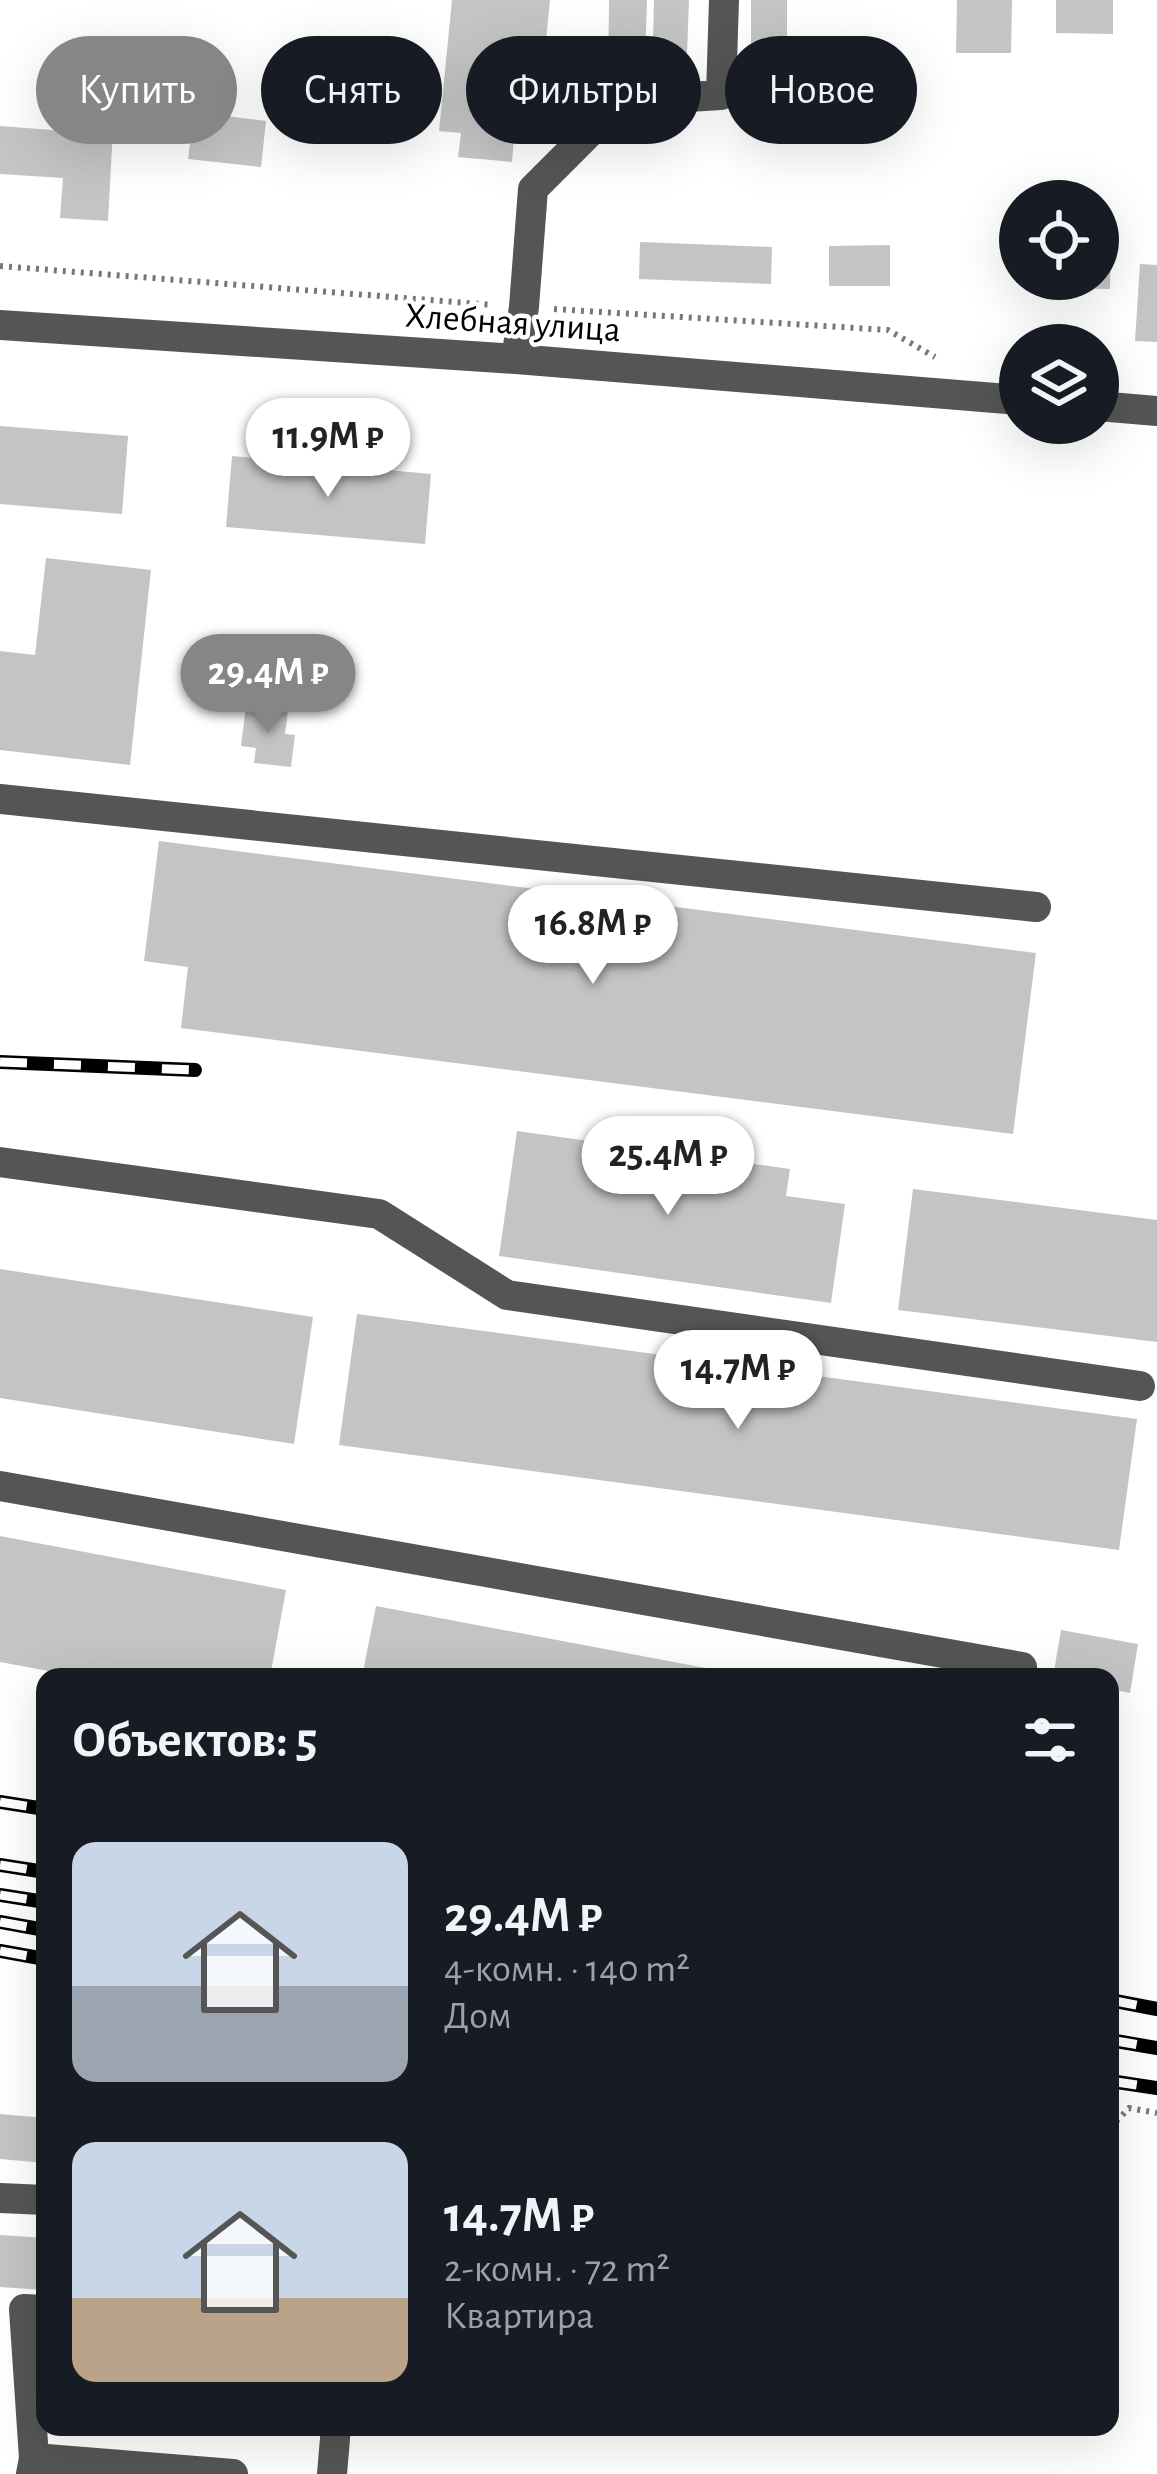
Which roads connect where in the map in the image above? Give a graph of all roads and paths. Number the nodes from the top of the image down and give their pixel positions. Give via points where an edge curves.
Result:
1 (724, 0) edge
2 (0, 325) edge
3 (516, 359) junction
4 (999, 398) edge
5 (1119, 408) edge
6 (1157, 411) edge
7 (0, 799) edge
8 (1036, 907) dead end
9 (0, 1162) edge
10 (1140, 1387) dead end
11 (0, 1486) edge
12 (1022, 1667) dead end
13 (1157, 2113) edge
14 (1119, 2119) edge
15 (0, 2198) edge
16 (36, 2200) edge
17 (36, 2309) edge
18 (335, 2436) edge
19 (32, 2466) edge
20 (233, 2474) edge
21 (332, 2474) edge

1 - 3 street via 722,95 621,101 533,189
2 - 3 street, Хлебная улица
3 - 4 street, Хлебная улица
5 - 6 street
7 - 8 street
9 - 10 street via 379,1214 508,1295
11 - 12 street
13 - 14 path via 1129,2108
15 - 16 street
17 - 19 street via 24,2308
18 - 21 street
19 - 20 street

